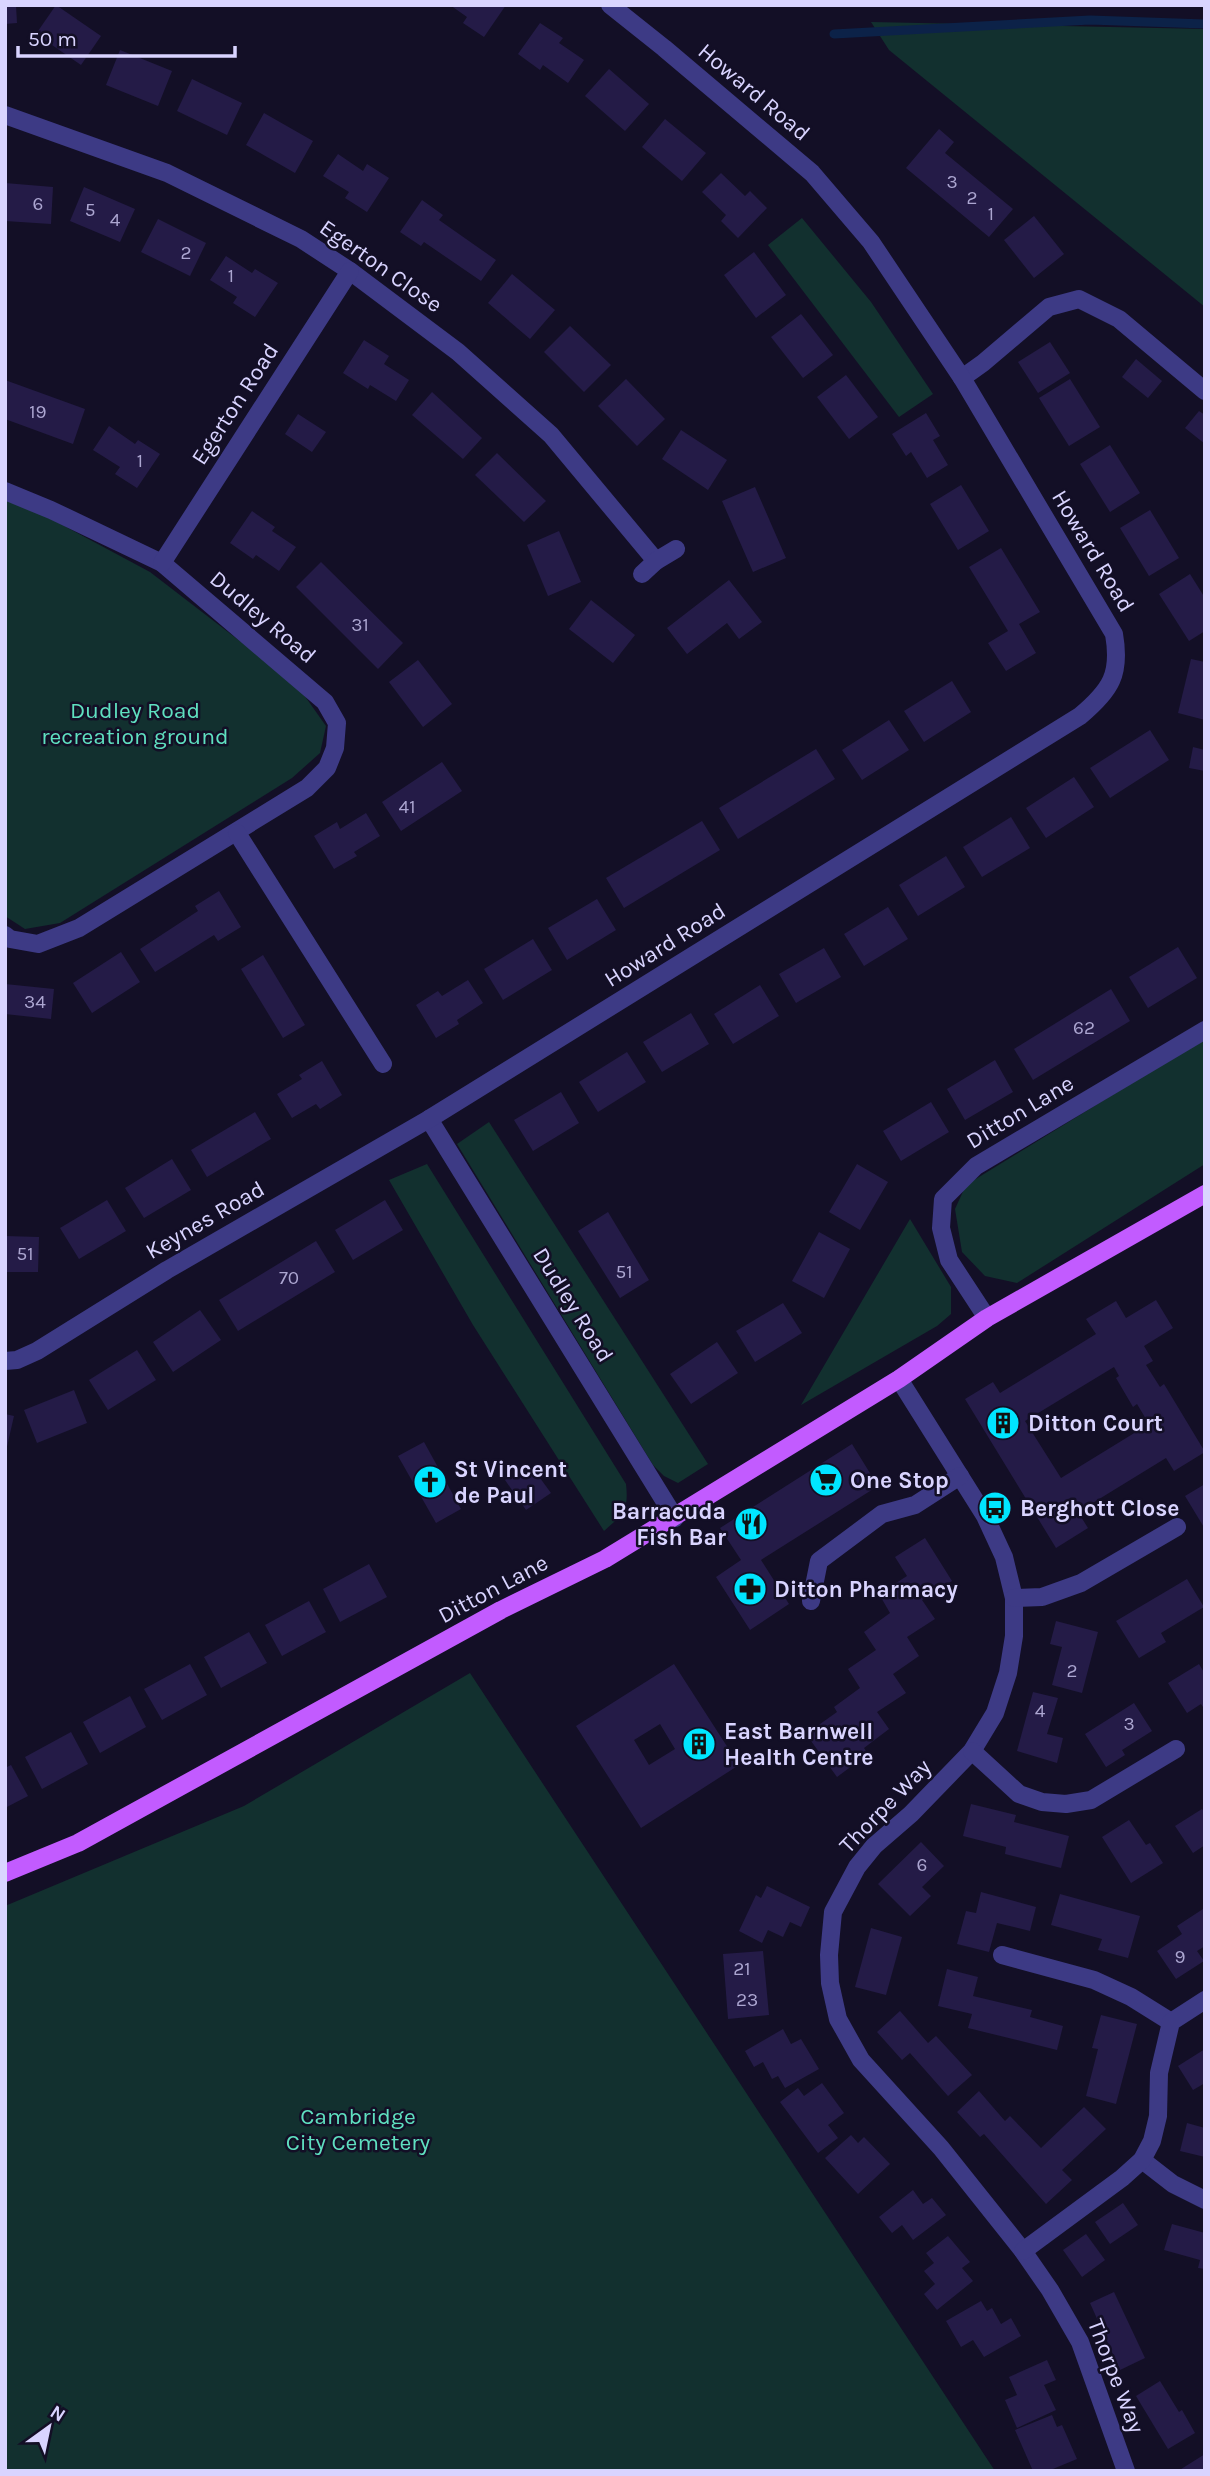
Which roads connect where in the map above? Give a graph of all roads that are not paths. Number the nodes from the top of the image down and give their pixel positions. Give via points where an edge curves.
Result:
1 (610, 5) edge
2 (5, 115) edge
3 (350, 271) junction
4 (962, 378) junction
5 (1205, 391) edge
6 (5, 491) edge
7 (676, 549) dead end
8 (656, 561) junction
9 (162, 564) junction
10 (642, 574) dead end
11 (237, 832) junction
12 (5, 935) edge
13 (1205, 1030) edge
14 (383, 1064) dead end
15 (429, 1119) junction
16 (1205, 1194) edge
17 (987, 1318) junction
18 (5, 1361) edge
19 (899, 1379) junction
20 (960, 1476) junction
21 (675, 1518) junction
22 (1177, 1527) dead end
23 (1014, 1598) junction
24 (811, 1601) dead end
25 (1176, 1749) dead end
26 (972, 1751) junction
27 (5, 1873) edge
28 (1002, 1955) dead end
29 (1205, 2000) edge
30 (1171, 2021) junction
31 (1142, 2160) junction
32 (1205, 2200) edge
33 (1023, 2251) junction
34 (1126, 2471) edge

1 - 4 street, Howard Road via 812,173 871,242
2 - 3 street, Egerton Close via 167,173 301,240
3 - 8 street, Egerton Close via 458,352 551,435
3 - 9 street, Egerton Road
4 - 5 street via 1049,307 1079,299 1119,319
4 - 15 street, Howard Road via 1114,634 1118,657 1112,681 1098,701
6 - 9 street, Dudley Road
7 - 8 street
8 - 10 street
9 - 11 street, Dudley Road via 325,702 337,723 327,768 307,788
11 - 12 street, Dudley Road via 79,928 38,944
11 - 14 street
13 - 17 street, Ditton Lane via 976,1166 943,1199 941,1228 949,1260
15 - 18 street, Keynes Road via 37,1351
15 - 21 street, Dudley Road
16 - 17 main road, Ditton Lane
17 - 19 main road, Ditton Lane
19 - 20 street, Thorpe Way
19 - 21 main road, Ditton Lane
20 - 23 street, Thorpe Way via 1004,1557
20 - 24 street via 915,1505 882,1514 819,1561
21 - 27 main road, Ditton Lane via 78,1843
22 - 23 street via 1081,1583 1042,1597
23 - 26 street, Thorpe Way via 1009,1673 995,1713
25 - 26 street via 1091,1800 1066,1804 1019,1794
26 - 33 street, Thorpe Way via 857,1867 834,1912 830,1983 838,2019 861,2060 941,2148
28 - 30 street via 1094,1980
29 - 30 street
30 - 31 street via 1159,2073 1158,2116
31 - 32 street via 1173,2184
31 - 33 street
33 - 34 street, Thorpe Way via 1080,2342

